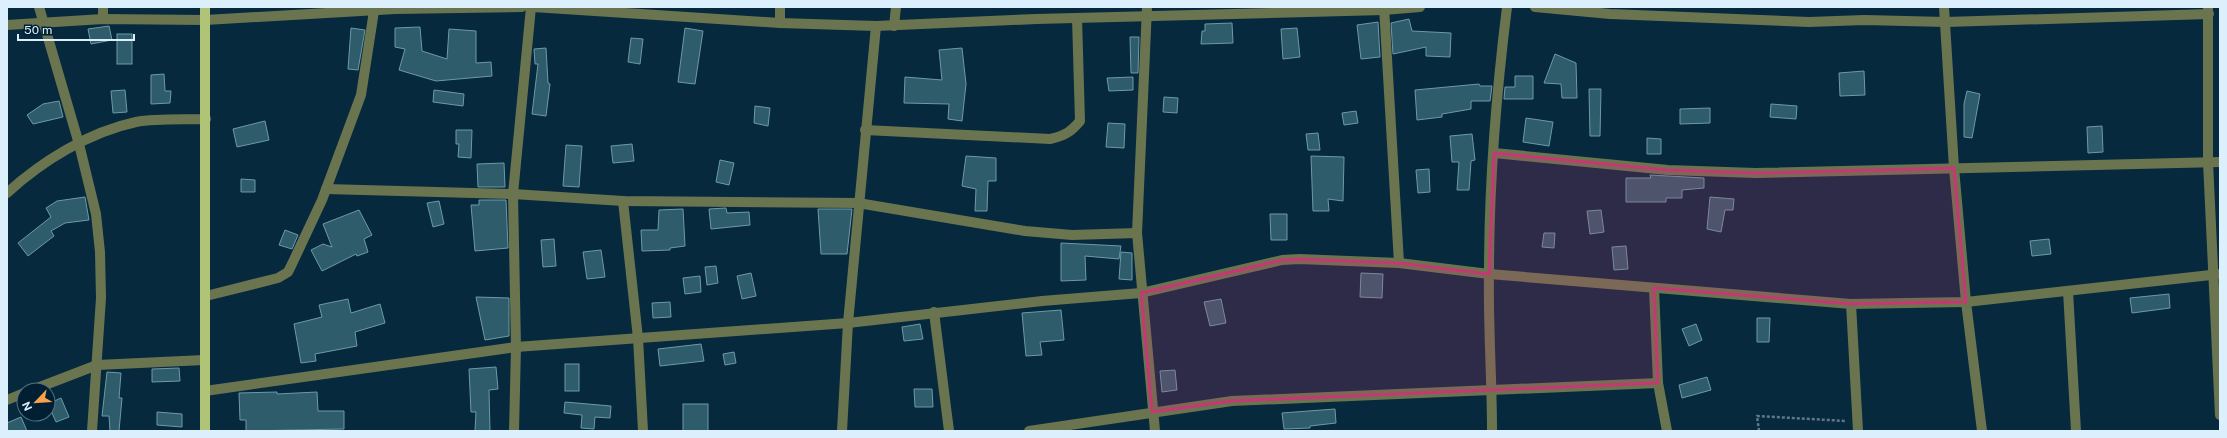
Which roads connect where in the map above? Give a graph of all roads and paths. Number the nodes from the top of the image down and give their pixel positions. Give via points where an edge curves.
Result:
1 (39, 7) edge
2 (103, 7) edge
3 (205, 7) edge
4 (522, 7) edge
5 (532, 7) edge
6 (780, 7) edge
7 (896, 7) edge
8 (1147, 7) edge
9 (1420, 7) edge
10 (1507, 7) edge
11 (1535, 7) edge
12 (1944, 7) edge
13 (395, 8) edge
14 (1384, 9) edge
15 (2208, 10) edge
16 (374, 11) junction
17 (1077, 18) junction
18 (1147, 18) junction
19 (103, 19) junction
20 (204, 20) junction
21 (43, 22) junction
22 (1946, 22) junction
23 (780, 23) junction
24 (7, 25) edge
25 (876, 26) junction
26 (894, 26) junction
27 (206, 119) junction
28 (865, 130) junction
29 (79, 144) junction
30 (1494, 153) junction
31 (2208, 162) junction
32 (2220, 162) edge
33 (1954, 168) junction
34 (326, 189) junction
35 (7, 193) edge
36 (513, 194) junction
37 (623, 200) junction
38 (858, 203) junction
39 (1137, 233) junction
40 (1399, 263) junction
41 (1489, 274) junction
42 (2216, 275) edge
43 (1654, 288) junction
44 (2068, 291) junction
45 (1141, 293) junction
46 (206, 296) junction
47 (1966, 302) junction
48 (1851, 304) junction
49 (934, 312) junction
50 (848, 323) junction
51 (638, 338) junction
52 (516, 347) junction
53 (204, 360) junction
54 (97, 365) junction
55 (53, 382) edge
56 (1658, 383) junction
57 (1492, 389) junction
58 (205, 391) junction
59 (1152, 412) junction
60 (2220, 415) edge
61 (1857, 426) edge
62 (92, 431) edge
63 (205, 431) edge
64 (514, 431) edge
65 (643, 431) edge
66 (842, 431) edge
67 (949, 431) edge
68 (1029, 431) edge
69 (1155, 431) edge
70 (1492, 431) edge
71 (1666, 431) edge
72 (1759, 431) edge
73 (1982, 431) edge
74 (2076, 431) edge

1 - 21 street
2 - 19 street
3 - 20 main road
4 - 13 street
5 - 23 street
5 - 36 street
6 - 23 street
7 - 26 street
8 - 18 street
9 - 14 street
10 - 30 street via 1499,71
11 - 22 street via 1610,14 1809,22
12 - 22 street
13 - 16 street
14 - 18 street
14 - 40 street
15 - 22 street
15 - 31 street
16 - 20 street
16 - 34 street via 361,95
17 - 18 street
17 - 26 street
17 - 28 street via 1081,107 1080,121 1072,131 1050,139
18 - 39 street
19 - 20 street
19 - 21 street
20 - 27 main road
21 - 24 street
21 - 29 street
22 - 33 street
23 - 25 street
25 - 26 street
25 - 28 street
27 - 29 street via 137,122 109,130
27 - 46 main road
28 - 38 street
29 - 35 street via 25,176
29 - 54 street via 96,214 100,252 101,298
30 - 33 street via 1668,170 1756,173
30 - 41 street
31 - 32 street
31 - 33 street
31 - 42 street
33 - 47 street
34 - 36 street
34 - 46 street via 288,272 278,278
36 - 37 street
36 - 52 street
37 - 38 street
37 - 51 street
38 - 39 street via 1025,232
38 - 50 street
39 - 45 street
40 - 41 street
40 - 45 street via 1282,260
41 - 43 street
41 - 57 street
42 - 44 street
42 - 60 street
43 - 48 street
43 - 56 street
44 - 47 street
44 - 74 street
45 - 49 street
45 - 59 street
46 - 53 main road
47 - 48 street
47 - 73 street
48 - 61 street
49 - 50 street
49 - 67 street
50 - 51 street
50 - 66 street
51 - 52 street
51 - 65 street
52 - 58 street
52 - 64 street
53 - 54 street
53 - 58 main road
54 - 55 street
54 - 62 street
56 - 57 street
56 - 71 street
57 - 59 street via 1232,401
57 - 70 street
58 - 63 main road
59 - 68 street
59 - 69 street
61 - 72 path via 1757,416

